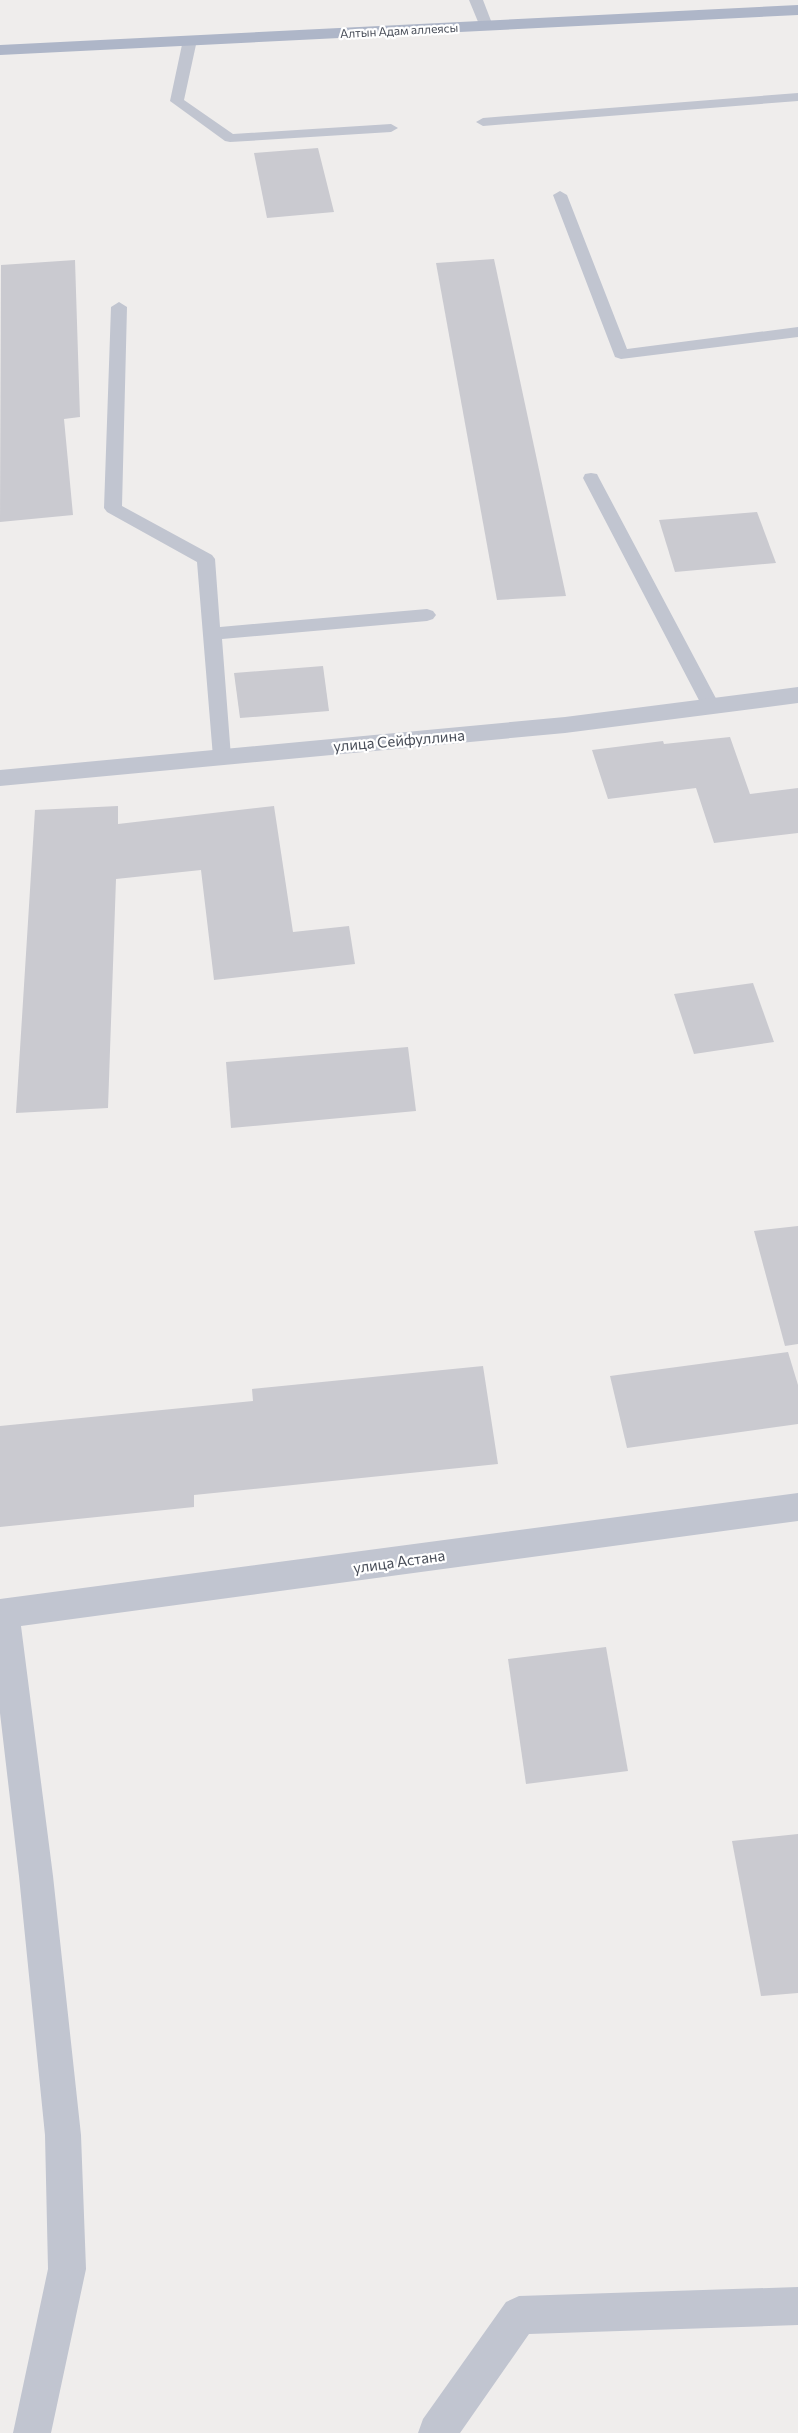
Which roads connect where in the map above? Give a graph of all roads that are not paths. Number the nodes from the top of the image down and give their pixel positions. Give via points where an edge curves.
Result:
1 (476, 0) edge
2 (798, 10) edge
3 (486, 26) junction
4 (190, 40) junction
5 (0, 50) edge
6 (798, 97) edge
7 (482, 122) dead end
8 (391, 128) dead end
9 (560, 195) dead end
10 (118, 307) dead end
11 (798, 332) edge
12 (591, 478) dead end
13 (427, 615) dead end
14 (212, 634) junction
15 (798, 695) edge
16 (711, 706) junction
17 (222, 757) junction
18 (0, 778) edge
19 (798, 1507) edge
20 (2, 1614) edge
21 (798, 2306) edge
22 (32, 2433) edge
23 (437, 2433) edge

1 - 3 lane
2 - 3 main road, Алтын Адам аллеясы
3 - 4 main road, Алтын Адам аллеясы
4 - 5 main road, Алтын Адам аллеясы
4 - 8 lane via 177,101 230,138
6 - 7 lane
9 - 11 lane via 622,354
10 - 14 lane via 113,508 206,559
12 - 16 lane
13 - 14 lane
14 - 17 lane
15 - 16 street, улица Сейфуллина
16 - 17 street, улица Сейфуллина via 565,725
17 - 18 street, улица Сейфуллина
19 - 20 street, улица Астана
20 - 22 street via 36,1876 63,2144 67,2269
21 - 23 street via 520,2315

